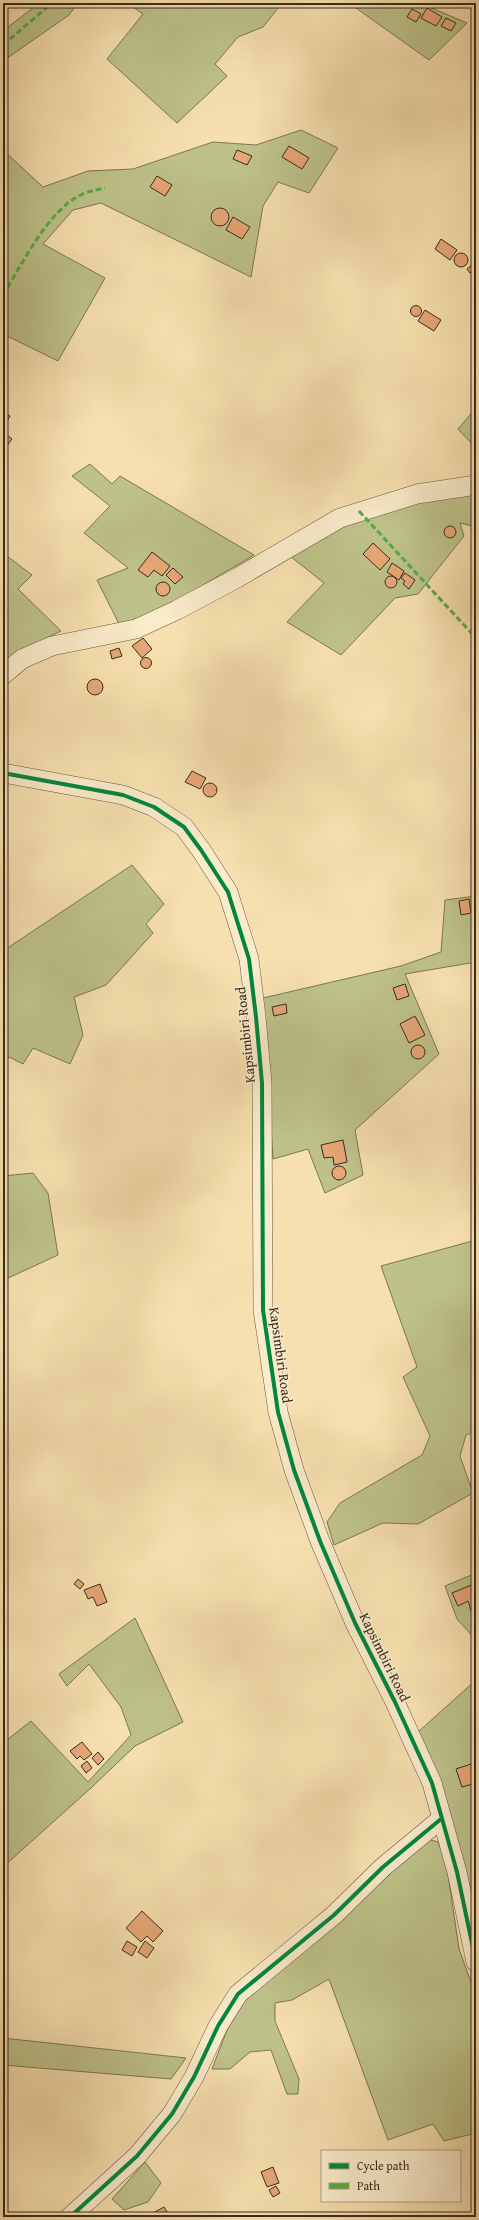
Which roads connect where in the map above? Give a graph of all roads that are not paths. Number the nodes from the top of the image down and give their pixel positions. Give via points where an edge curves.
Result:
1 (476, 484) edge
2 (3, 675) edge
3 (3, 773) edge
4 (441, 1819) junction
5 (476, 1962) edge
6 (70, 2217) edge

1 - 2 street via 417,494 340,518 177,610 136,629 52,646 22,659
3 - 4 street, Kapsimbiri Road via 123,795 154,807 184,827 209,860 228,892 249,959 256,1017 262,1083 263,1310 278,1412 294,1470 320,1541 355,1623 432,1783
4 - 5 street, Kapsimbiri Road via 457,1872
4 - 6 street via 383,1867 334,1915 238,1994 218,2026 194,2077 172,2114 136,2156

